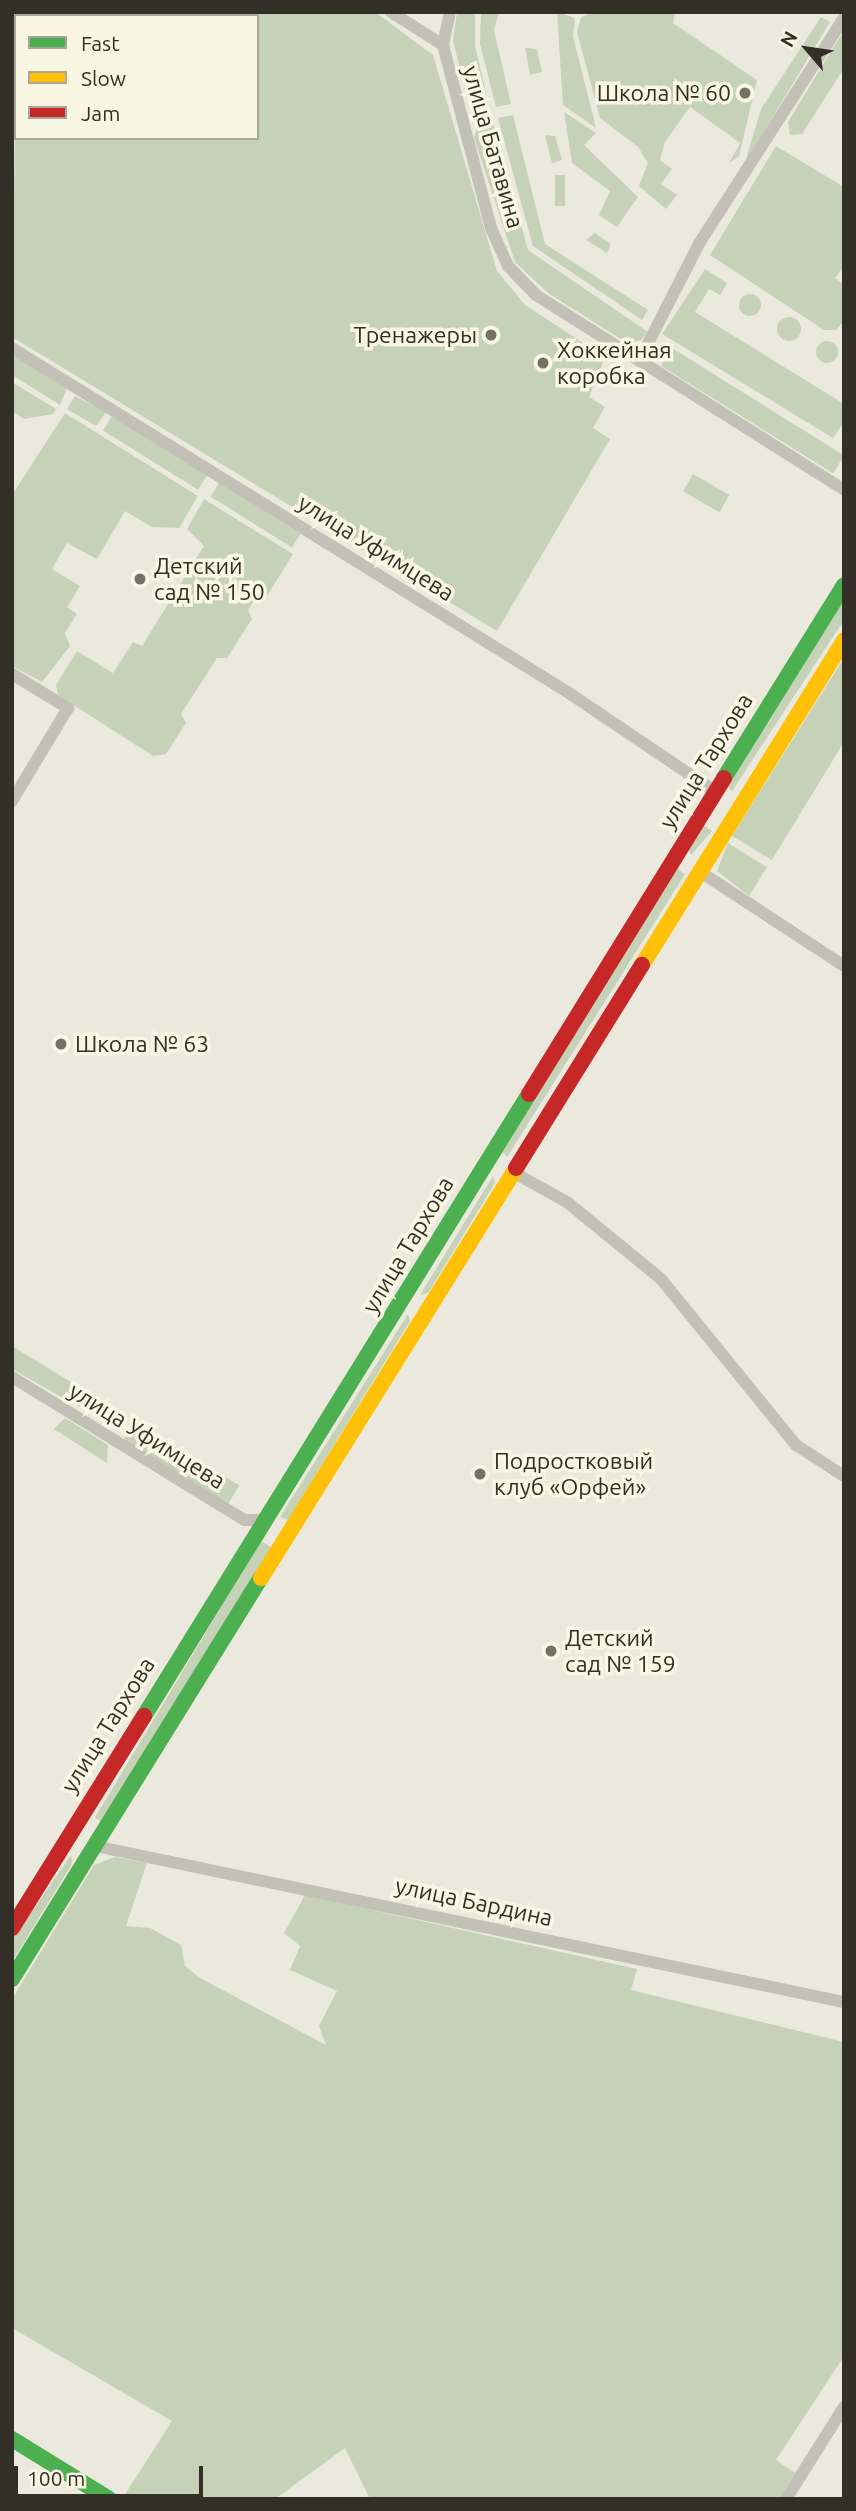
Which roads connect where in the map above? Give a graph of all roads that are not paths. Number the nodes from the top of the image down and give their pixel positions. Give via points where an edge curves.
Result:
1 (391, 12) edge
2 (450, 12) edge
3 (844, 18) edge
4 (443, 45) junction
5 (12, 348) edge
6 (639, 361) junction
7 (844, 490) edge
8 (844, 585) edge
9 (844, 640) edge
10 (12, 674) edge
11 (713, 790) junction
12 (12, 801) edge
13 (740, 807) junction
14 (674, 855) junction
15 (699, 871) junction
16 (844, 966) edge
17 (513, 1172) junction
18 (12, 1377) edge
19 (844, 1476) edge
20 (264, 1520) junction
21 (289, 1535) junction
22 (69, 1835) junction
23 (95, 1846) junction
24 (12, 1928) edge
25 (12, 1979) edge
26 (844, 2002) edge
27 (844, 2407) edge
28 (12, 2439) edge
29 (109, 2499) edge
30 (786, 2499) edge

1 - 4 street
2 - 4 street, улица Батавина
3 - 6 street via 700,242
4 - 6 street, улица Батавина via 491,228 508,266 536,295
5 - 11 street, улица Уфимцева via 523,664
6 - 7 street, улица Батавина
8 - 11 main road, улица Тархова
9 - 13 main road
10 - 12 street via 68,708
11 - 13 main road
11 - 14 main road, улица Тархова
13 - 15 main road
14 - 15 main road
14 - 20 main road, улица Тархова
15 - 16 street
15 - 17 main road
17 - 19 street via 567,1202 661,1279 796,1445
17 - 21 main road
18 - 20 street, улица Уфимцева via 244,1520
20 - 21 main road
20 - 22 main road, улица Тархова
21 - 23 main road
22 - 23 main road
22 - 24 main road, улица Тархова
23 - 25 main road
23 - 26 street, улица Бардина
27 - 30 street
28 - 29 main road

